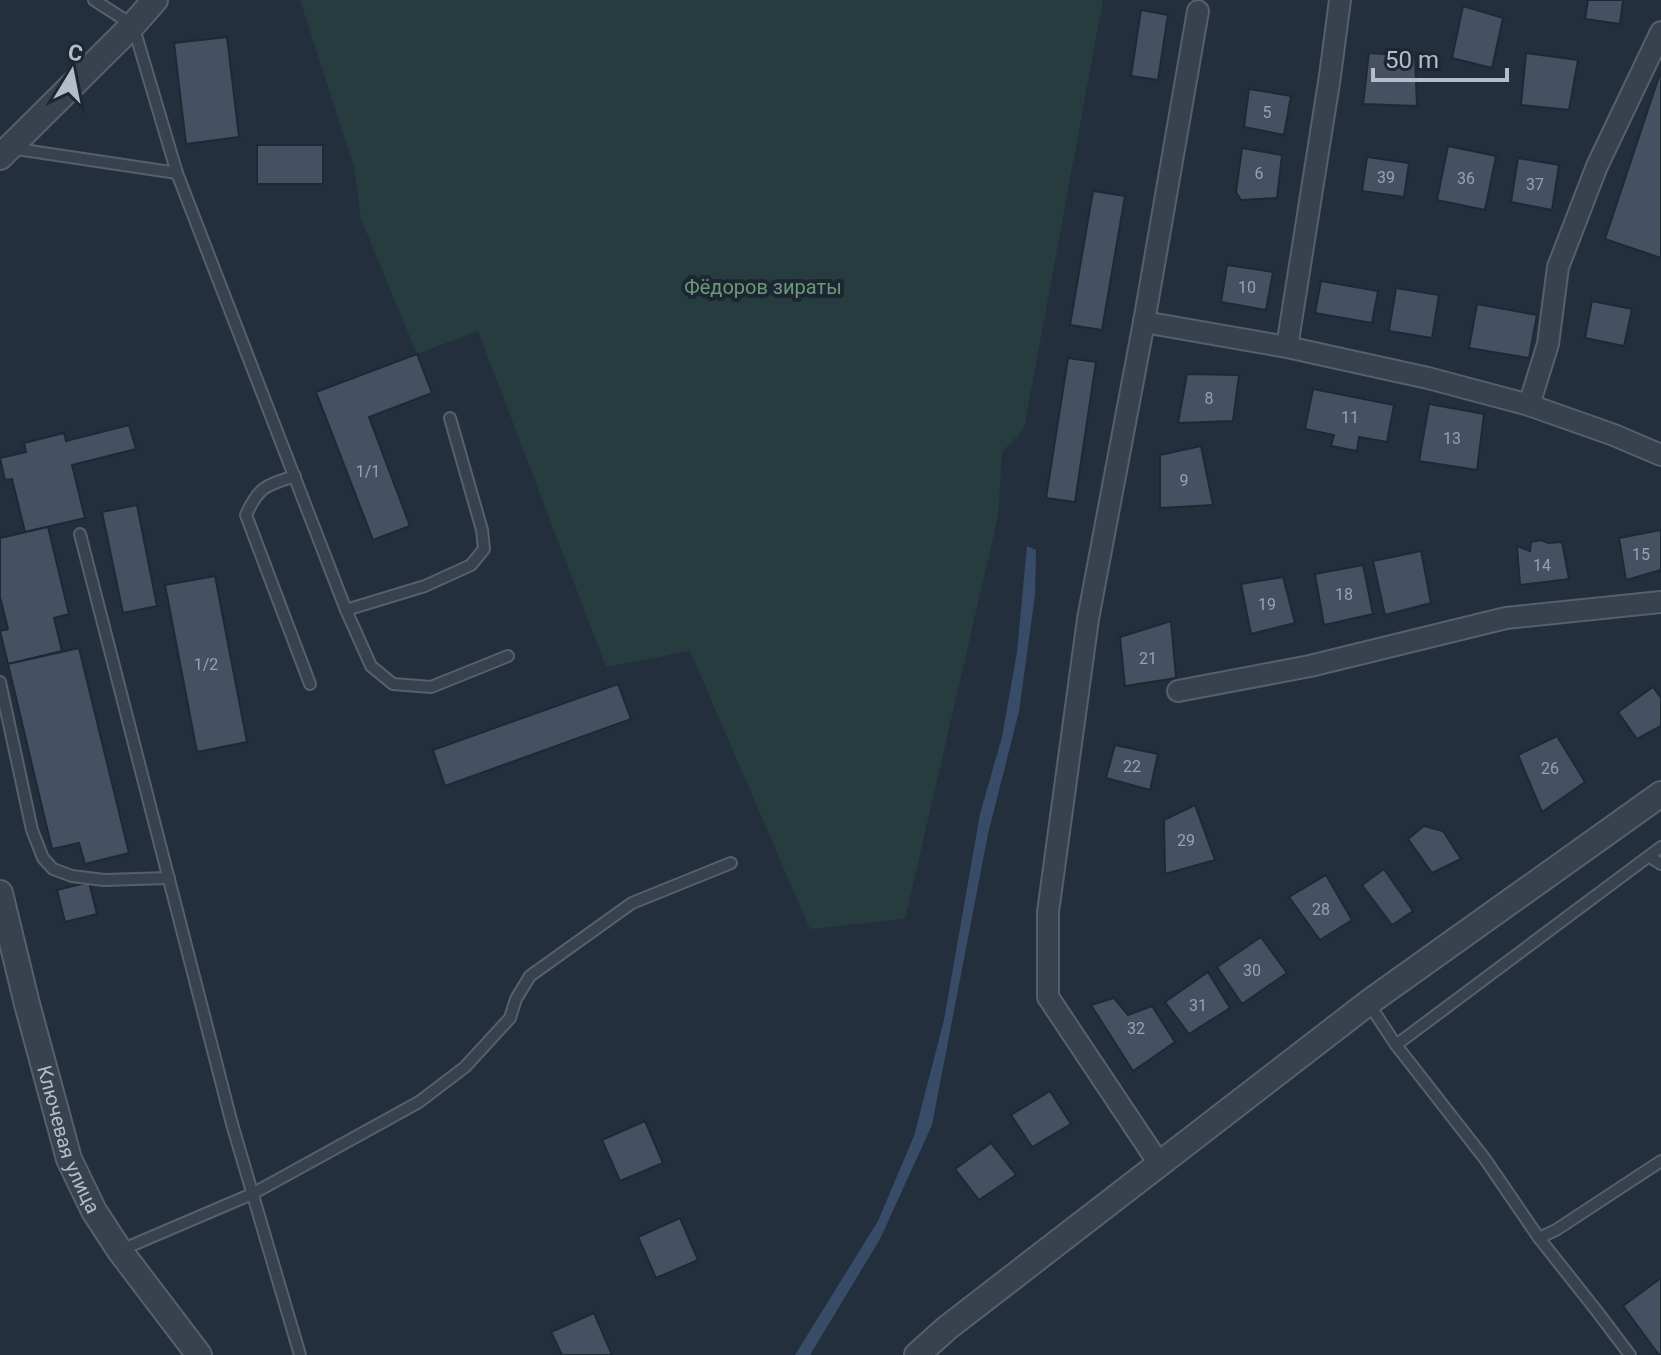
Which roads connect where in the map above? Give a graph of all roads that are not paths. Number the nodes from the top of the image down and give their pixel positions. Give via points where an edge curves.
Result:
1 (94, 0) edge
2 (155, 0) edge
3 (1340, 0) edge
4 (1198, 11) dead end
5 (133, 25) junction
6 (1661, 32) edge
7 (3, 151) edge
8 (177, 173) junction
9 (1144, 322) junction
10 (1287, 347) junction
11 (1529, 405) junction
12 (450, 418) dead end
13 (1661, 455) edge
14 (295, 476) junction
15 (80, 534) dead end
16 (1661, 602) edge
17 (346, 610) junction
18 (508, 656) dead end
19 (0, 682) edge
20 (310, 684) dead end
21 (1178, 691) dead end
22 (1661, 794) edge
23 (1661, 847) edge
24 (1650, 857) junction
25 (731, 863) dead end
26 (1661, 864) edge
27 (169, 878) junction
28 (0, 893) edge
29 (1368, 1003) junction
30 (1396, 1045) junction
31 (1661, 1161) edge
32 (1160, 1165) junction
33 (252, 1194) junction
34 (1539, 1238) junction
35 (120, 1251) junction
36 (199, 1355) edge
37 (300, 1355) edge
38 (917, 1355) edge
39 (1630, 1355) edge

1 - 5 lane
2 - 5 street
3 - 10 street
4 - 9 street
5 - 7 street
5 - 8 lane
6 - 11 street via 1597,166 1558,267 1548,344
7 - 8 lane
8 - 14 lane
9 - 10 street
9 - 32 street via 1088,619 1048,912 1048,997
10 - 11 street
11 - 13 street
12 - 17 lane via 484,549 471,565 425,586
14 - 17 lane
14 - 20 lane via 268,485 246,515
15 - 27 lane
16 - 21 street via 1506,618 1310,666
17 - 18 lane via 371,666 393,684 431,687
19 - 27 lane via 32,830 43,858 53,869 72,876
22 - 29 street
23 - 24 lane
24 - 26 lane
24 - 30 lane
25 - 33 lane via 632,903 530,976 510,1018 465,1067 419,1102
27 - 33 lane
28 - 35 street, Ключевая улица via 69,1159
29 - 30 lane
29 - 32 street
30 - 34 lane
31 - 34 lane
32 - 38 street
33 - 35 lane
33 - 37 lane
34 - 39 lane
35 - 36 street, Ключевая улица

